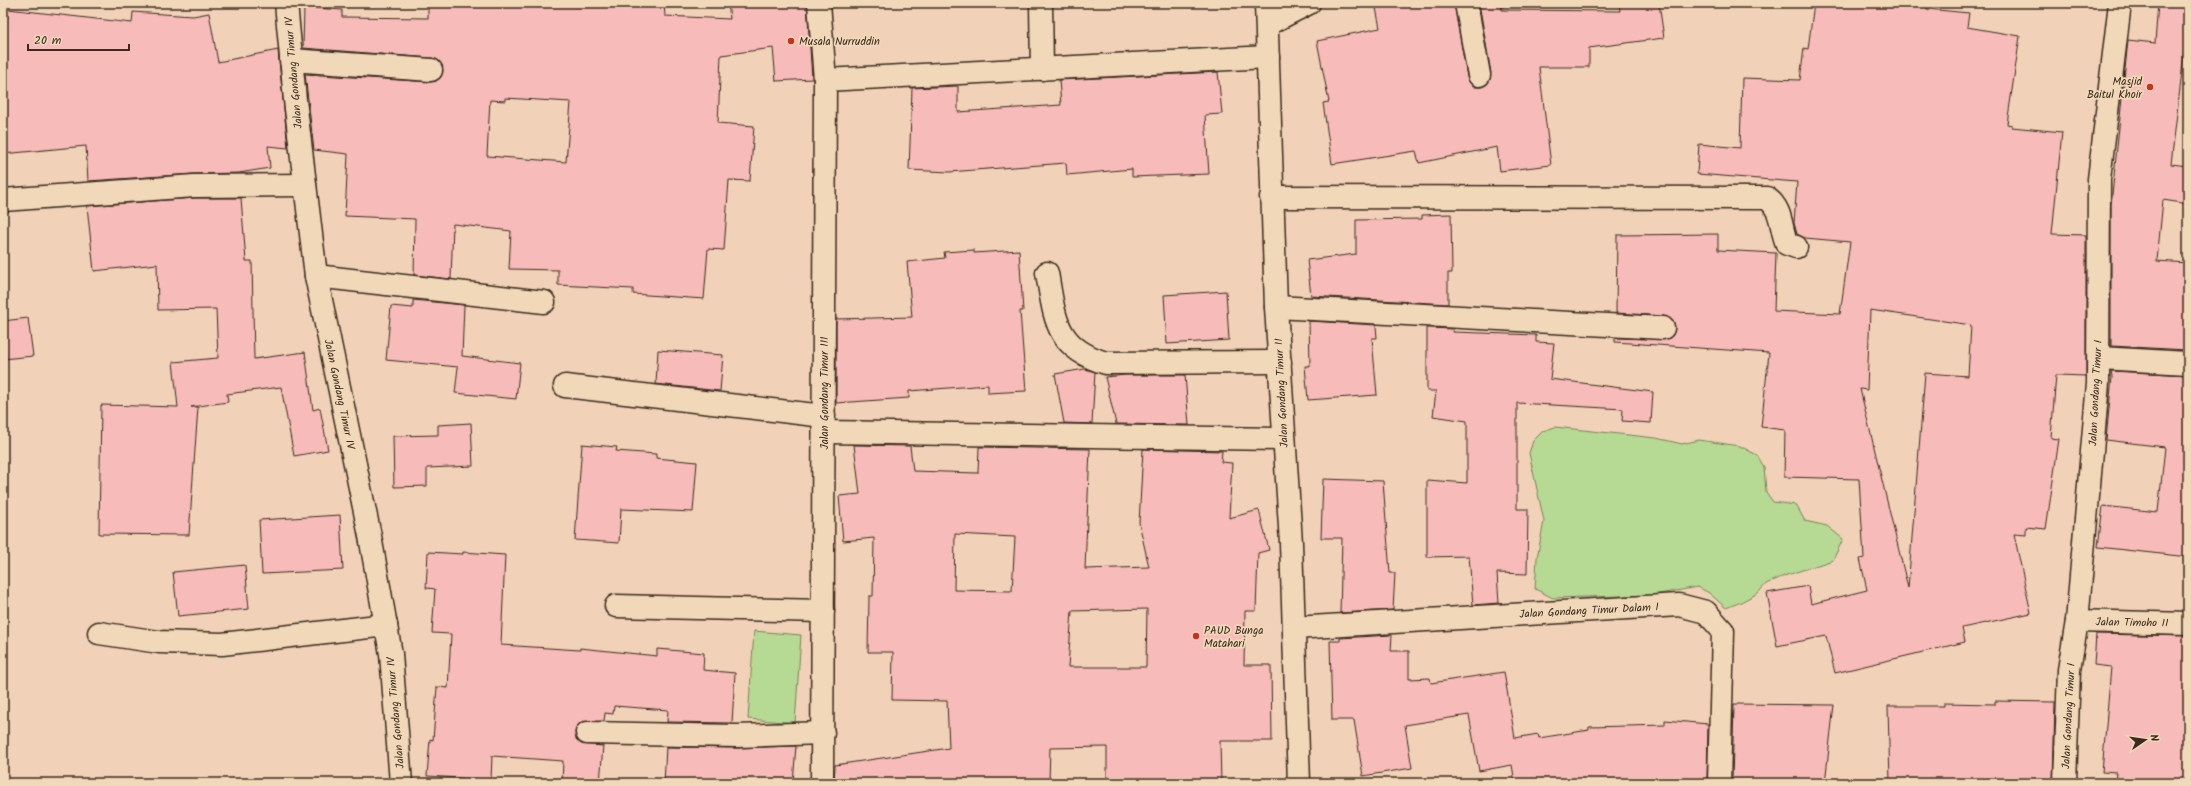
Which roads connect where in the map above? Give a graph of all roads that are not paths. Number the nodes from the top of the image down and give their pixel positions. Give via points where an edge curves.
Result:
1 (286, 3) edge
2 (819, 3) edge
3 (1041, 3) edge
4 (1266, 3) edge
5 (1310, 3) edge
6 (1466, 3) edge
7 (2120, 3) edge
8 (1268, 24) junction
9 (1268, 56) junction
10 (291, 60) junction
11 (1042, 68) junction
12 (431, 70) dead end
13 (1479, 74) dead end
14 (825, 80) junction
15 (305, 185) junction
16 (1272, 197) junction
17 (3, 200) edge
18 (1796, 248) dead end
19 (1047, 273) dead end
20 (316, 276) junction
21 (544, 302) dead end
22 (1276, 307) junction
23 (1663, 328) dead end
24 (2099, 358) junction
25 (1280, 362) junction
26 (2188, 363) edge
27 (565, 386) dead end
28 (824, 424) junction
29 (1284, 439) junction
30 (616, 606) dead end
31 (823, 611) junction
32 (2077, 621) junction
33 (2188, 624) edge
34 (386, 625) junction
35 (1294, 628) junction
36 (99, 633) dead end
37 (587, 733) dead end
38 (823, 733) junction
39 (401, 783) edge
40 (822, 783) edge
41 (1299, 783) edge
42 (1719, 783) edge
43 (2066, 783) edge

1 - 10 street, Jalan Gondang Timur IV
2 - 14 street, Jalan Gondang Timur III
3 - 11 street
4 - 8 street, Jalan Gondang Timur II
5 - 8 street
6 - 13 street
7 - 24 street, Jalan Gondang Timur I via 2099,179
8 - 9 street, Jalan Gondang Timur II
9 - 11 street
9 - 16 street, Jalan Gondang Timur II
10 - 12 street
10 - 15 street, Jalan Gondang Timur IV
11 - 14 street
14 - 28 street, Jalan Gondang Timur III
15 - 17 street via 194,186
15 - 20 street, Jalan Gondang Timur IV
16 - 18 street via 1767,198 1774,203 1781,216 1787,244
16 - 22 street, Jalan Gondang Timur II
19 - 25 street via 1055,322 1071,346 1090,358 1106,363
20 - 21 street
20 - 34 street, Jalan Gondang Timur IV
22 - 23 street
22 - 25 street, Jalan Gondang Timur II
24 - 26 street
24 - 32 street, Jalan Gondang Timur I
25 - 29 street, Jalan Gondang Timur II
27 - 28 street
28 - 29 street
28 - 31 street, Jalan Gondang Timur III
29 - 35 street, Jalan Gondang Timur II
30 - 31 street
31 - 38 street, Jalan Gondang Timur III
32 - 33 street, Jalan Timoho II
32 - 43 street, Jalan Gondang Timur I via 2069,670
34 - 36 street via 222,644 160,642
34 - 39 street, Jalan Gondang Timur IV via 391,654
35 - 41 street, Jalan Gondang Timur II
35 - 42 street, Jalan Gondang Timur Dalam I via 1679,605 1706,612 1723,631
37 - 38 street via 737,736
38 - 40 street, Jalan Gondang Timur III

